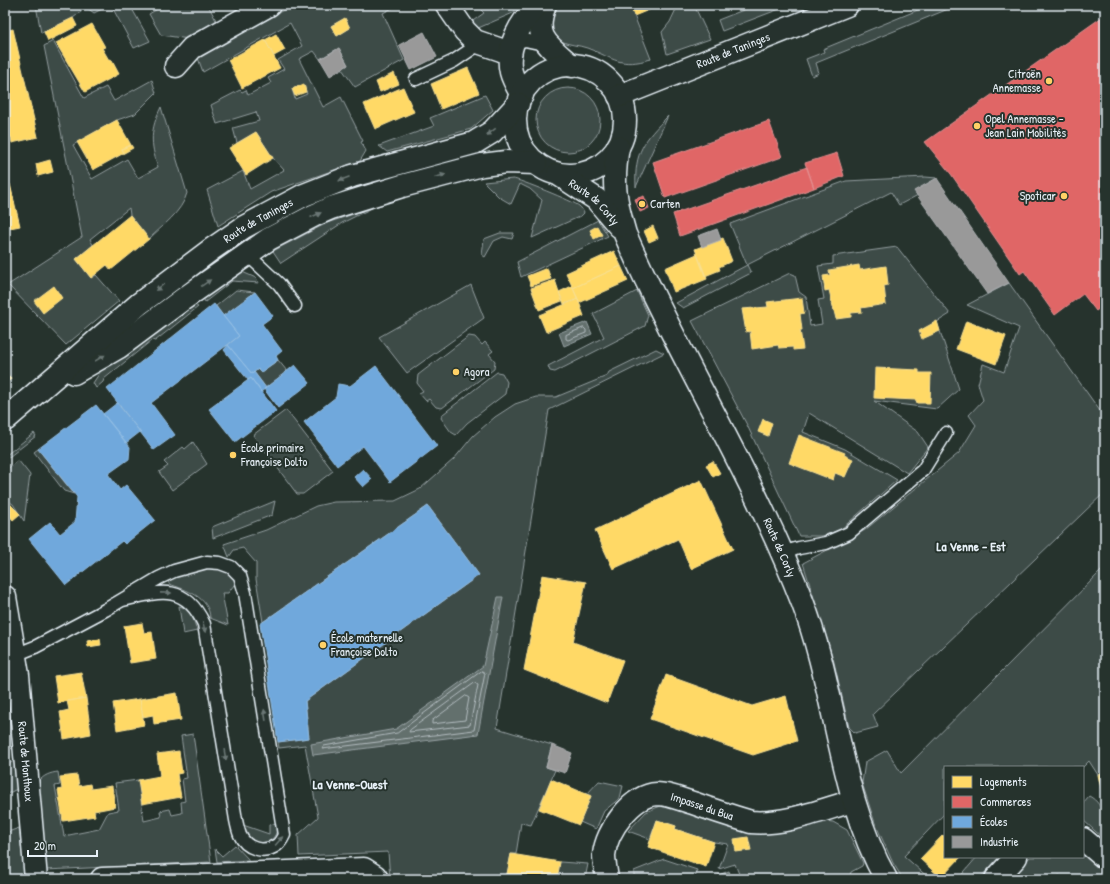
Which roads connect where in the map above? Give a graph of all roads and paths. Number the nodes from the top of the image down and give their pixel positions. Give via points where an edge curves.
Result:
1 (269, 5) edge
2 (447, 5) edge
3 (538, 5) edge
4 (545, 5) edge
5 (847, 5) edge
6 (479, 44) junction
7 (548, 45) junction
8 (512, 48) junction
9 (176, 66) dead end
10 (572, 66) junction
11 (416, 79) dead end
12 (619, 96) junction
13 (520, 99) junction
14 (618, 148) junction
15 (536, 163) junction
16 (558, 174) junction
17 (625, 234) junction
18 (248, 254) junction
19 (295, 306) dead end
20 (30, 400) junction
21 (5, 420) edge
22 (946, 432) dead end
23 (782, 553) junction
24 (5, 596) edge
25 (123, 600) junction
26 (14, 654) junction
27 (853, 801) junction
28 (1084, 840) edge
29 (1015, 858) edge
30 (1105, 858) edge
31 (882, 878) edge
32 (36, 879) edge
33 (117, 879) edge
34 (377, 879) edge
35 (606, 879) edge
36 (996, 879) edge

1 - 9 street via 192,48
2 - 6 street via 465,31
3 - 8 street via 528,16
4 - 7 street via 540,26 542,37
5 - 12 street, Route de Taninges
6 - 8 street
6 - 11 lane via 454,61
7 - 8 lane via 525,40
7 - 10 street
8 - 13 street via 512,74
10 - 12 street via 605,78
10 - 13 street via 543,73 534,79
12 - 14 street via 625,119
13 - 15 street via 515,120 518,136 525,151
13 -> 20 street, Route de Taninges via 492,132 474,143 352,176 304,194 244,227 139,304
14 - 16 street via 605,163 588,172 578,175
14 - 17 street, Route de Corly via 614,172 616,203
15 - 16 street
18 -> 15 street, Route de Taninges via 284,230 331,208 482,165 506,162
16 - 17 street, Route de Corly via 596,199
17 - 23 street, Route de Corly
18 - 19 lane via 279,284
20 -> 18 street, Route de Taninges via 119,347
20 - 21 street, Route de Taninges
22 - 23 lane via 923,470 848,533 826,543
23 - 27 street, Route de Corly via 810,625
24 - 26 street, Route de Monthoux
25 -> 25 lane via 152,593 171,592 189,601 197,611 204,624 240,836 245,843 259,850 278,845 284,835 252,632 240,576 231,566 207,562 174,571
25 - 26 lane via 35,646
26 - 32 street, Route de Monthoux
27 - 31 street, Route de Corly
27 - 35 street, Impasse du Bua via 780,822 762,823 744,820 672,796 658,794 647,797 627,811 615,824 604,854
28 - 30 street
29 - 36 street
33 - 34 street via 364,869

